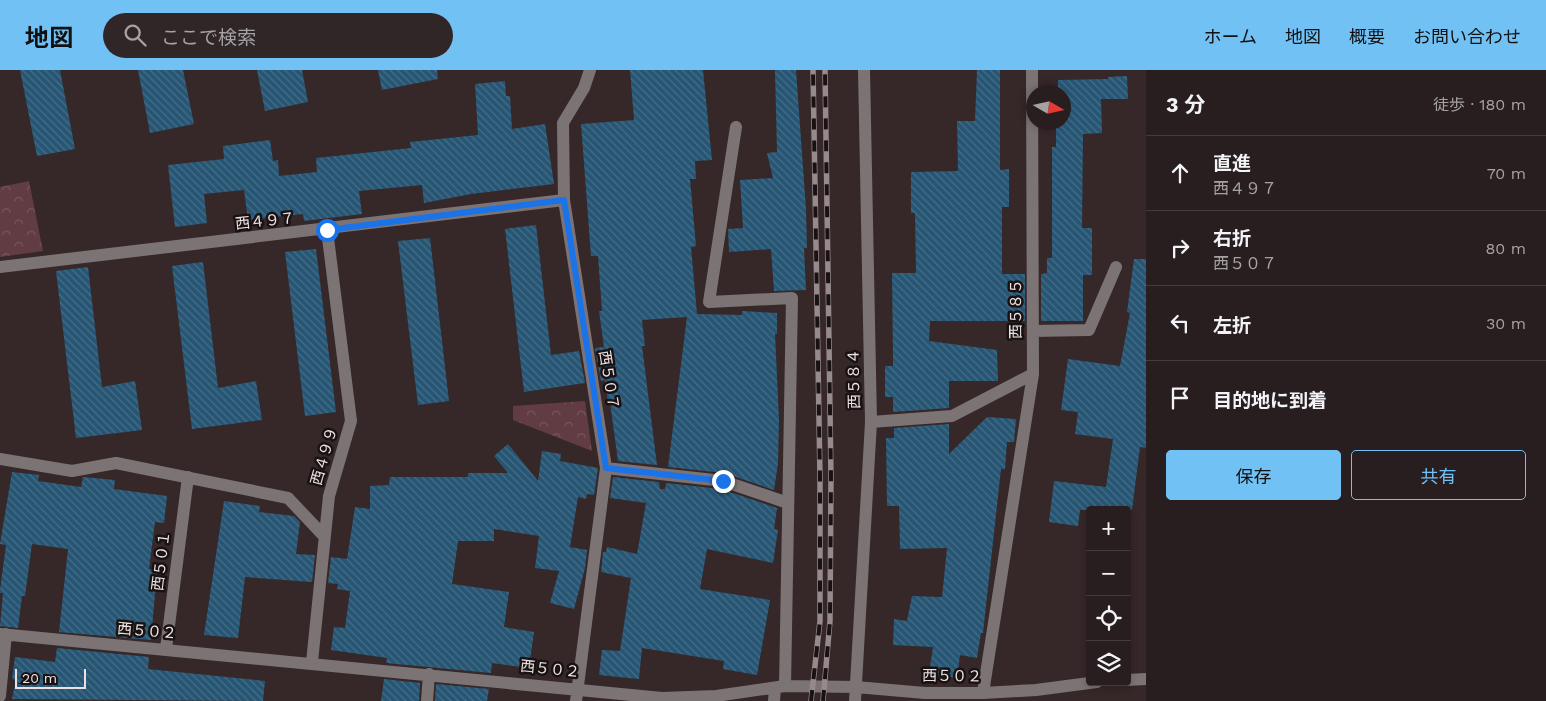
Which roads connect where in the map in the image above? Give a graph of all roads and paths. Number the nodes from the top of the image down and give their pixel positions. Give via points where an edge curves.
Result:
1 (590, 70) edge
2 (864, 70) edge
3 (1032, 70) edge
4 (736, 127) dead end
5 (564, 200) junction
6 (327, 230) junction
7 (0, 267) edge
8 (1116, 267) dead end
9 (1033, 331) junction
10 (1033, 374) junction
11 (871, 422) junction
12 (0, 458) edge
13 (606, 468) junction
14 (188, 477) junction
15 (788, 503) junction
16 (324, 536) junction
17 (3, 634) edge
18 (166, 649) junction
19 (312, 662) junction
20 (430, 674) junction
21 (1146, 679) edge
22 (1131, 680) edge
23 (1086, 683) edge
24 (780, 687) junction
25 (856, 687) junction
26 (983, 693) junction
27 (576, 695) edge
28 (0, 696) edge
29 (427, 701) edge
30 (774, 701) edge
31 (855, 701) edge

1 - 5 street, 西５０７ via 584,88 563,123
2 - 11 street, 西５８４
3 - 9 street, 西５８５
4 - 15 street via 709,302 792,298
5 - 6 street, 西４９７
5 - 13 street, 西５０７
6 - 7 street, 西４９７
6 - 16 street, 西４９９ via 351,421 329,496
8 - 9 street via 1089,330
9 - 10 street, 西５８５
10 - 11 street via 952,416
10 - 26 street, 西５８５
11 - 25 street, 西５８４
12 - 14 street via 72,471 116,463
13 - 15 street via 723,481
13 - 27 street, 西５０７
14 - 16 street via 288,498
14 - 18 street, 西５０１
15 - 24 street
16 - 19 street, 西４９９
17 - 18 street, 西５０２
17 - 28 street
18 - 19 street, 西５０２
19 - 20 street, 西５０２
20 - 27 street, 西５０２
20 - 29 street
21 - 22 street
23 - 26 street, 西５０２
24 - 25 street, 西５０２
24 - 27 street, 西５０２ via 716,696
24 - 30 street
25 - 26 street, 西５０２
25 - 31 street, 西５８４

